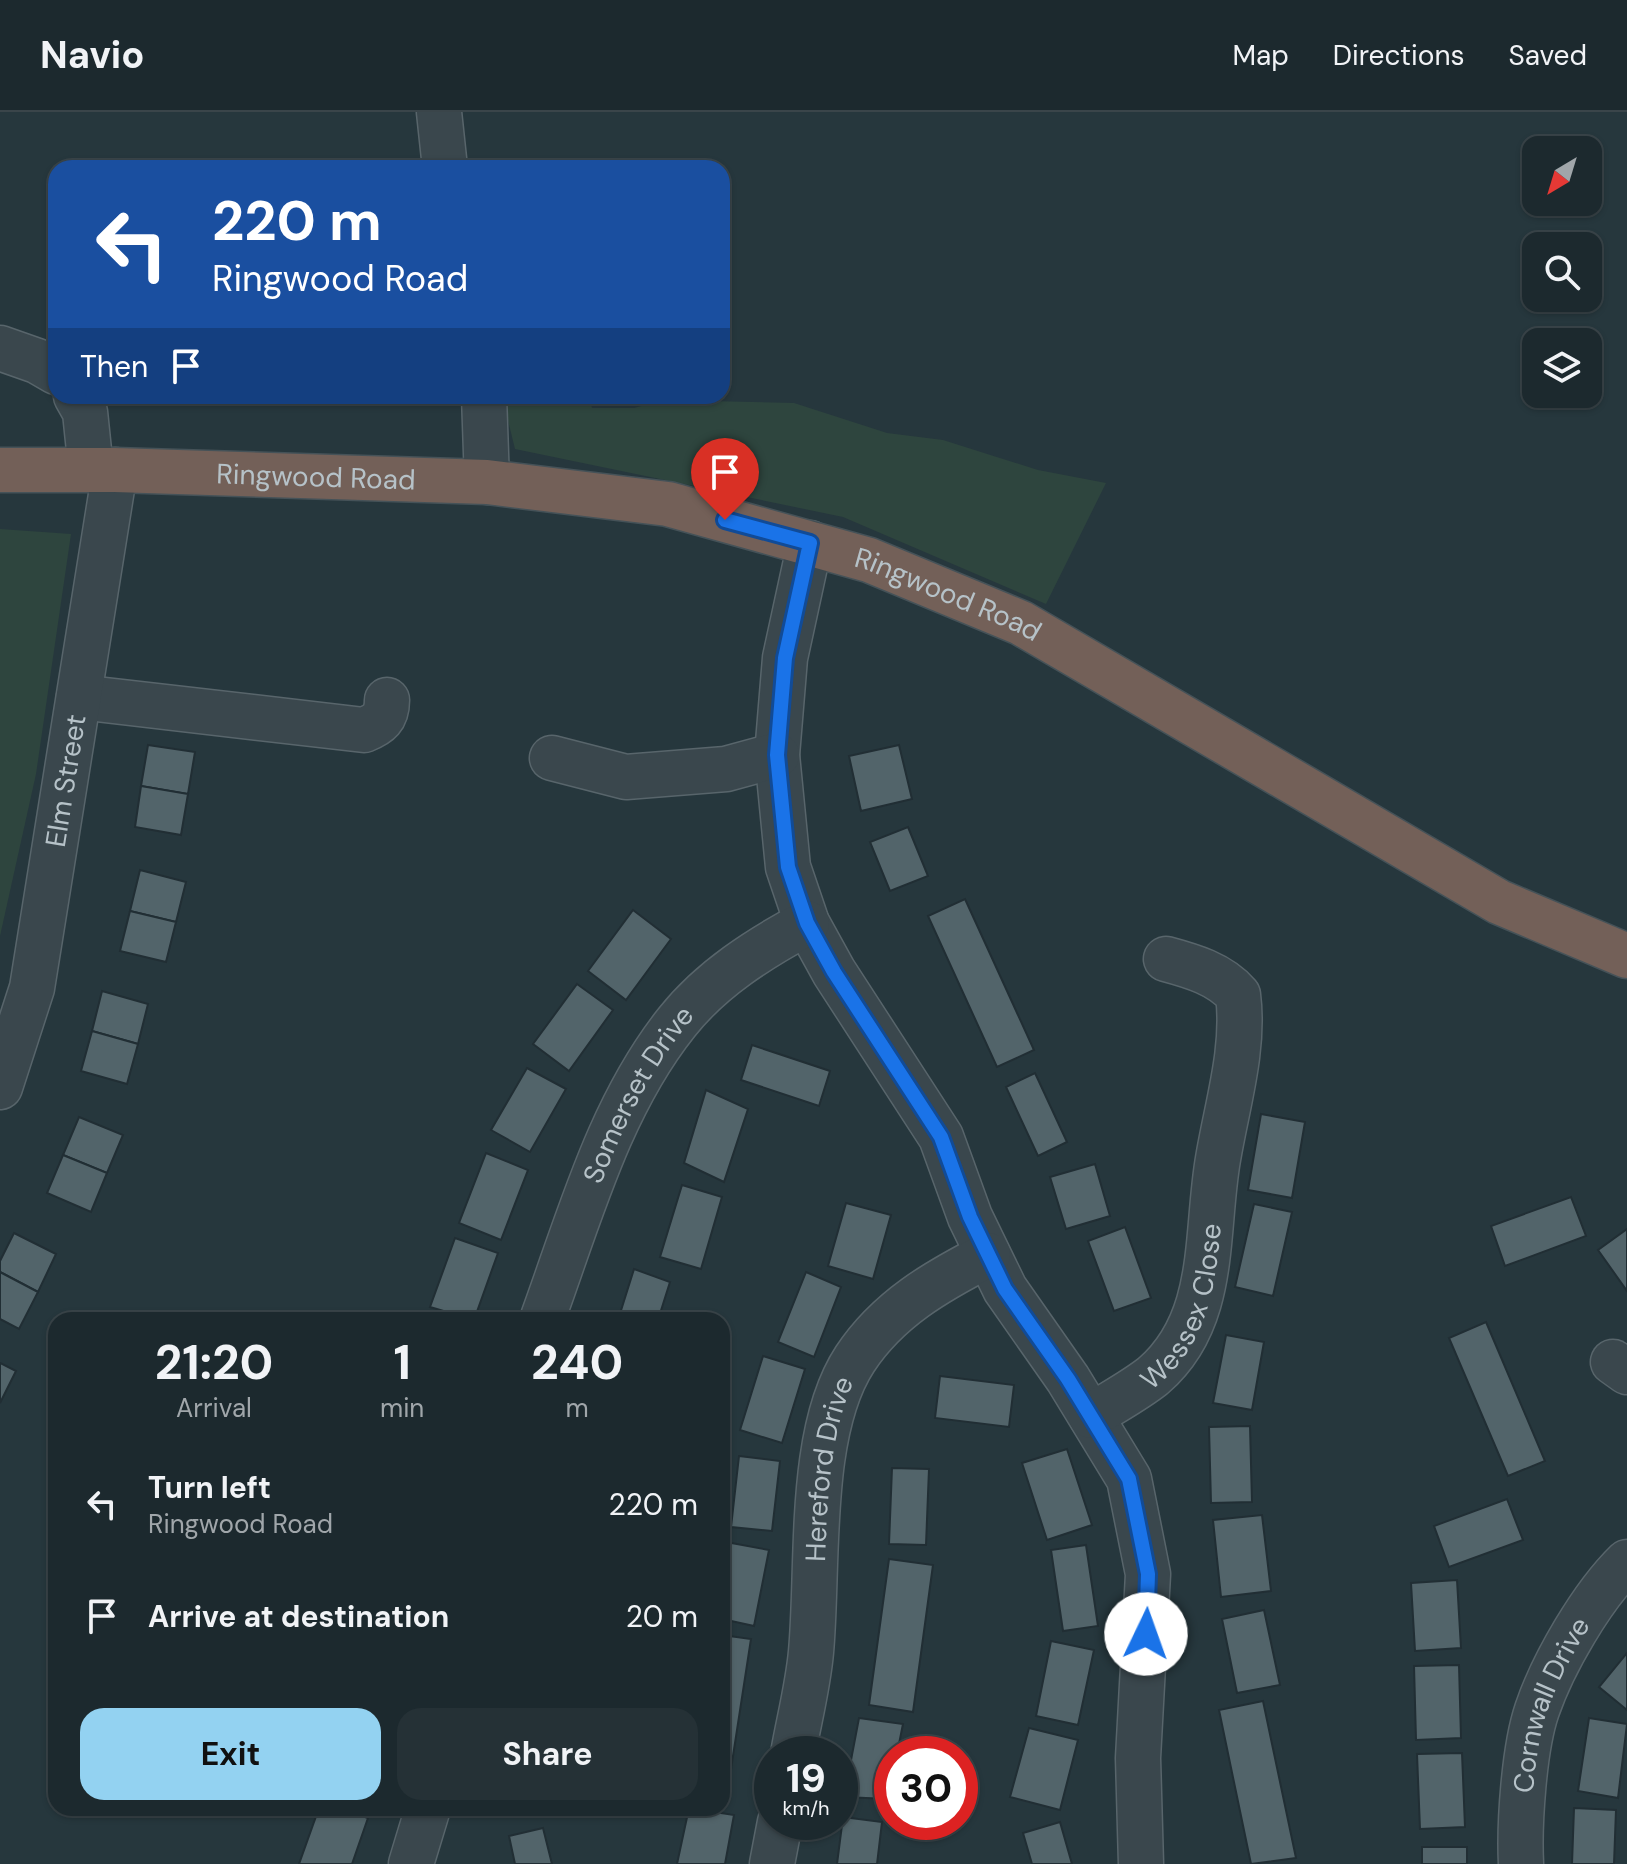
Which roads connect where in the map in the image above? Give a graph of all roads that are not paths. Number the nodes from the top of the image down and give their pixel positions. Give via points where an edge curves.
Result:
1 (439, 112) edge
2 (444, 160) edge
3 (0, 348) edge
4 (48, 367) edge
5 (80, 404) edge
6 (484, 404) edge
7 (0, 470) edge
8 (103, 470) junction
9 (487, 482) junction
10 (810, 543) junction
11 (79, 697) junction
12 (387, 700) dead end
13 (777, 755) junction
14 (552, 758) dead end
15 (807, 923) junction
16 (1627, 956) edge
17 (1166, 959) dead end
18 (0, 1087) edge
19 (988, 1255) junction
20 (545, 1312) edge
21 (1091, 1416) junction
22 (1627, 1562) edge
23 (796, 1736) edge
24 (426, 1816) edge
25 (777, 1840) edge
26 (411, 1864) edge
27 (772, 1864) edge
28 (1141, 1864) edge
29 (1521, 1864) edge

1 - 2 street
3 - 4 street
5 - 8 street, Elm Street
6 - 9 street
7 - 8 highway, Ringwood Road
8 - 9 highway, Ringwood Road
8 - 11 street, Elm Street
9 - 10 highway, Ringwood Road via 668,504
10 - 13 street via 785,658
10 - 16 highway, Ringwood Road via 869,560 1021,623 1499,902
11 - 12 street via 364,730 387,713
11 - 18 street, Elm Street via 32,988
13 - 14 street via 726,769 626,777
13 - 15 street via 788,867
15 - 19 street via 886,1057 941,1137
15 - 20 street, Somerset Drive via 759,949 717,984 679,1019 646,1066 602,1159
17 - 21 street, Wessex Close via 1194,967 1238,995 1241,1023 1217,1164 1210,1251 1200,1305 1176,1347 1154,1375
19 - 21 street via 1005,1289
19 - 23 street, Hereford Drive via 932,1284 888,1319 854,1360 830,1414 811,1654
21 - 28 street via 1129,1479 1148,1574 1138,1758
22 - 29 street, Cornwall Drive via 1608,1580 1537,1711 1526,1773
24 - 26 street
25 - 27 street

